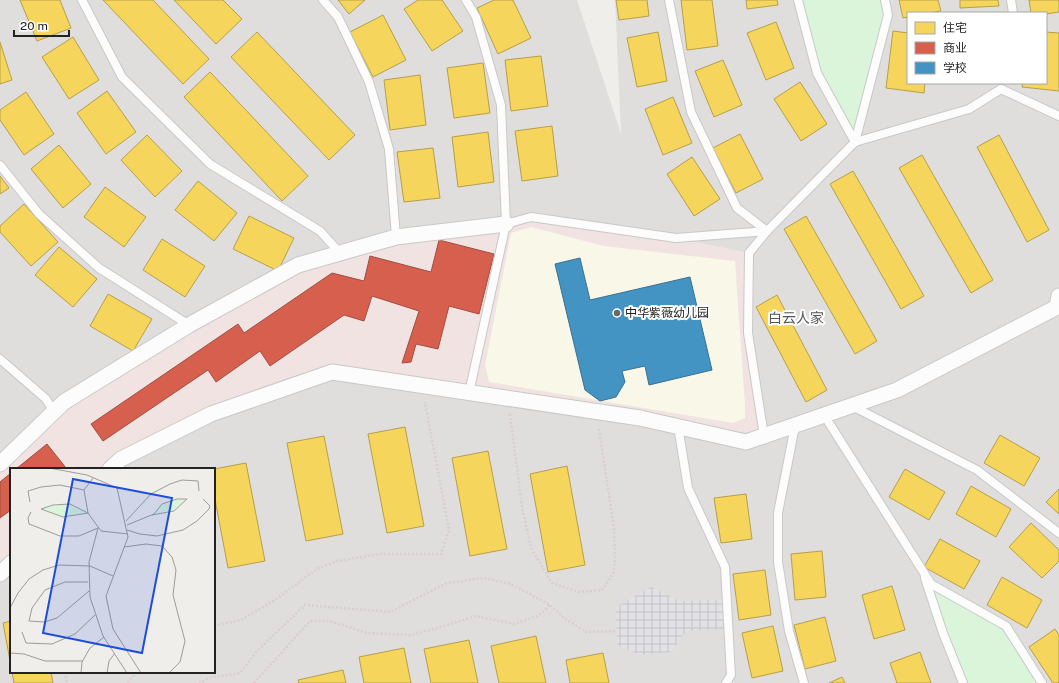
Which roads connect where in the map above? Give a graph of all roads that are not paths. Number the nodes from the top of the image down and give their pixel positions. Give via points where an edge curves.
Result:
1 (82, 0) edge
2 (323, 0) edge
3 (466, 0) edge
4 (670, 0) edge
5 (798, 0) edge
6 (885, 0) edge
7 (1012, 0) edge
8 (1013, 12) edge
9 (1001, 86) edge
10 (1059, 116) edge
11 (855, 142) junction
12 (0, 165) edge
13 (506, 224) junction
14 (766, 231) junction
15 (396, 237) junction
16 (340, 253) junction
17 (1059, 296) edge
18 (188, 325) junction
19 (0, 359) edge
20 (469, 392) junction
21 (852, 406) junction
22 (54, 412) junction
23 (824, 415) junction
24 (678, 426) junction
25 (795, 426) junction
26 (764, 436) junction
27 (0, 464) edge
28 (111, 468) edge
29 (1059, 532) edge
30 (10, 564) edge
31 (921, 568) junction
32 (0, 574) edge
33 (726, 683) edge
34 (804, 683) edge
35 (963, 683) edge
36 (1042, 683) edge

1 - 16 lane via 122,77 210,164 320,231
2 - 15 lane via 338,17 369,82 389,149
3 - 13 lane via 476,17 501,105
4 - 14 lane via 691,112 737,208
5 - 11 lane via 817,73
6 - 11 lane via 888,15
7 - 8 lane
9 - 10 lane
9 - 11 lane via 969,109
11 - 14 lane
12 - 18 lane via 38,214 99,268
13 - 14 lane via 531,217 676,238
13 - 15 street
13 - 20 lane
14 - 26 lane via 749,253 748,309 748,333
15 - 16 street
16 - 18 street via 298,265
17 - 21 street via 1057,307 897,390
18 - 22 street via 64,402
19 - 22 lane via 46,399
20 - 24 street
20 - 28 street via 332,372 211,414 121,459
21 - 23 street
21 - 29 lane via 977,470
22 - 27 street
23 - 25 street
23 - 31 lane
24 - 26 street via 746,442
24 - 33 lane via 688,488 725,567 732,675
25 - 26 street
25 - 34 lane via 778,513 778,562 788,631
30 - 32 street
31 - 35 lane
31 - 36 lane via 931,584 1006,626

